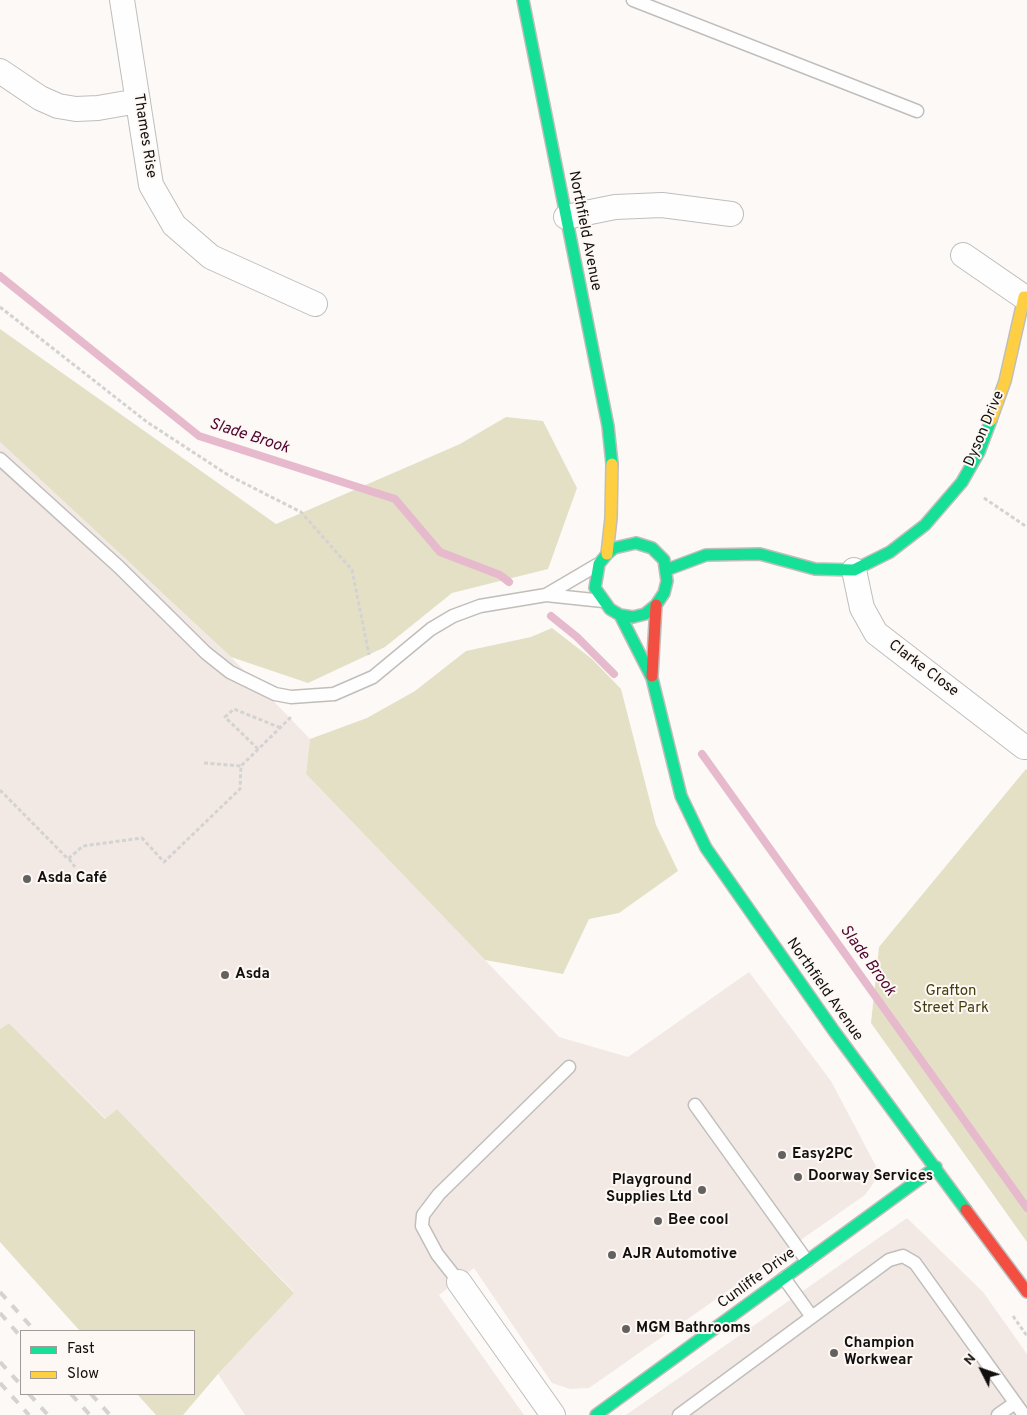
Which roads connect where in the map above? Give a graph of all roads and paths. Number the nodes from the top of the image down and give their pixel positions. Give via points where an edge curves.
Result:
1 (122, 0) edge
2 (523, 0) edge
3 (633, 0) edge
4 (0, 71) edge
5 (138, 101) junction
6 (917, 111) dead end
7 (731, 214) dead end
8 (566, 217) junction
9 (963, 255) dead end
10 (1026, 297) edge
11 (315, 304) dead end
12 (0, 307) edge
13 (0, 459) edge
14 (612, 468) junction
15 (962, 482) junction
16 (625, 506) dead end
17 (1027, 527) edge
18 (603, 559) junction
19 (666, 570) junction
20 (854, 570) junction
21 (546, 595) junction
22 (603, 601) junction
23 (656, 605) junction
24 (620, 615) junction
25 (373, 677) junction
26 (652, 678) junction
27 (1024, 747) dead end
28 (258, 749) junction
29 (204, 763) dead end
30 (241, 766) junction
31 (0, 790) edge
32 (68, 859) junction
33 (75, 867) dead end
34 (569, 1067) dead end
35 (694, 1105) dead end
36 (936, 1167) junction
37 (807, 1261) junction
38 (784, 1278) junction
39 (459, 1282) joint
40 (1027, 1292) edge
41 (812, 1317) junction
42 (1015, 1403) junction
43 (553, 1415) edge
44 (596, 1415) edge
45 (680, 1415) edge
46 (998, 1415) edge
47 (1024, 1415) edge

1 - 5 street, Thames Rise
2 - 8 main road, Northfield Avenue
3 - 6 lane
4 - 5 street via 58,106 98,108
5 - 11 street, Thames Rise via 151,185 174,225 211,257
7 - 8 street via 662,205 615,207
8 - 14 main road, Northfield Avenue via 608,426
9 - 10 street, Dyson Drive
10 - 15 main road, Dyson Drive via 993,419
12 - 25 path via 148,422 228,475 301,512 352,570
13 - 25 lane via 230,672 275,694 291,697 334,694
14 - 16 main road, Northfield Avenue
14 - 18 main road, Northfield Avenue via 611,518
15 - 17 path
15 - 20 main road, Dyson Drive via 925,525 890,552
18 - 19 main road via 614,548 634,539 659,554
18 - 21 lane
18 - 22 main road via 595,575 595,588
19 - 20 main road, Dyson Drive via 706,555 760,554 816,569
19 - 23 main road via 666,587
20 - 27 street, Clarke Close via 862,608 876,632
21 - 22 lane
21 - 25 lane via 480,606 453,616 431,629
22 - 24 main road
23 - 24 main road via 645,614 633,617
23 - 26 main road, Northfield Avenue
24 - 26 main road, Northfield Avenue
26 - 36 main road, Northfield Avenue via 681,796 706,848 834,1031
28 - 28 path via 225,717 234,709 280,728
28 - 30 path
29 - 30 path
30 - 32 path via 240,789 164,862 142,838 83,846
31 - 32 path
32 - 33 path
34 - 39 lane via 439,1194 423,1215 422,1226 433,1247
35 - 37 lane
36 - 37 main road, Cunliffe Drive
36 - 40 main road, Northfield Avenue
37 - 38 main road, Cunliffe Drive
38 - 41 lane
38 - 44 main road, Cunliffe Drive
39 - 43 street
41 - 42 lane via 888,1260 903,1256 915,1263
41 - 45 lane
42 - 46 lane
42 - 47 lane

